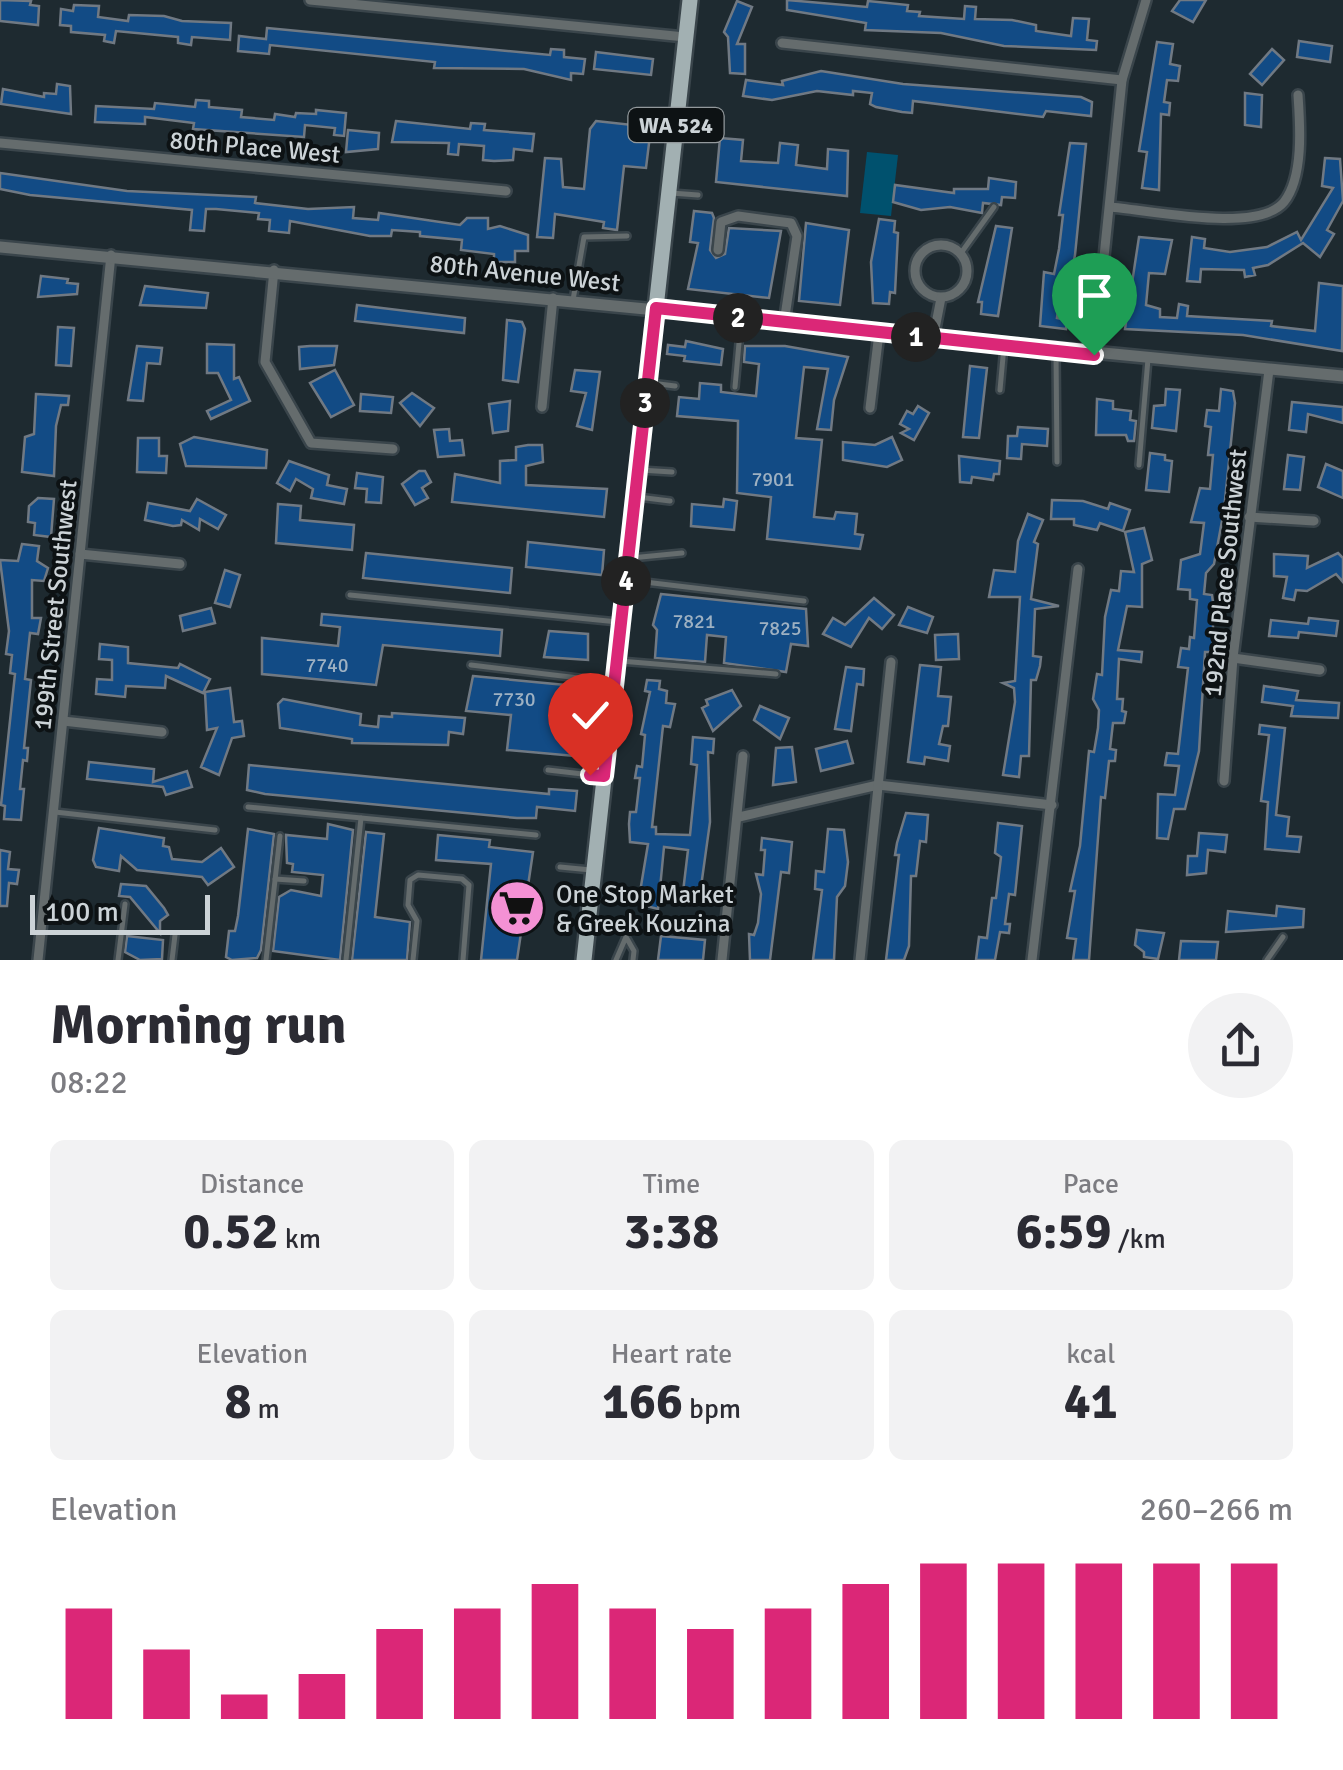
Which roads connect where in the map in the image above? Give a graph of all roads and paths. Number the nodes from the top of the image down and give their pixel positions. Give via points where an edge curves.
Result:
1 (310, 0) edge
2 (690, 0) edge
3 (1146, 0) edge
4 (685, 37) junction
5 (782, 43) dead end
6 (1122, 80) junction
7 (1298, 95) dead end
8 (0, 143) edge
9 (506, 191) dead end
10 (668, 193) junction
11 (698, 195) dead end
12 (994, 206) dead end
13 (1110, 206) junction
14 (627, 236) dead end
15 (0, 248) edge
16 (718, 250) dead end
17 (961, 254) junction
18 (111, 255) junction
19 (274, 270) junction
20 (553, 298) junction
21 (941, 298) junction
22 (573, 300) junction
23 (656, 308) junction
24 (742, 318) junction
25 (784, 323) junction
26 (879, 333) junction
27 (933, 339) junction
28 (1004, 346) junction
29 (1056, 351) junction
30 (1094, 355) junction
31 (1148, 360) junction
32 (1269, 370) junction
33 (1343, 376) edge
34 (648, 382) junction
35 (674, 386) dead end
36 (735, 387) dead end
37 (1000, 390) dead end
38 (542, 406) dead end
39 (870, 408) dead end
40 (393, 449) dead end
41 (1057, 462) dead end
42 (1140, 465) dead end
43 (638, 470) junction
44 (672, 472) dead end
45 (635, 497) junction
46 (670, 501) dead end
47 (1250, 517) junction
48 (1314, 521) dead end
49 (682, 553) dead end
50 (80, 554) junction
51 (628, 558) junction
52 (180, 564) dead end
53 (1078, 570) dead end
54 (626, 580) junction
55 (350, 595) dead end
56 (804, 601) dead end
57 (621, 622) junction
58 (1234, 658) junction
59 (617, 660) junction
60 (891, 662) dead end
61 (471, 665) dead end
62 (1320, 670) dead end
63 (776, 674) dead end
64 (615, 682) junction
65 (64, 721) junction
66 (162, 732) dead end
67 (743, 756) dead end
68 (548, 770) dead end
69 (604, 776) junction
70 (1224, 781) dead end
71 (878, 785) junction
72 (1052, 805) junction
73 (248, 807) dead end
74 (52, 812) junction
75 (739, 817) junction
76 (361, 818) junction
77 (216, 830) dead end
78 (536, 835) dead end
79 (280, 836) dead end
80 (560, 867) dead end
81 (594, 870) junction
82 (275, 879) junction
83 (304, 881) dead end
84 (125, 904) dead end
85 (175, 936) dead end
86 (1283, 937) dead end
87 (38, 960) edge
88 (118, 960) edge
89 (172, 960) edge
90 (266, 960) edge
91 (346, 960) edge
92 (413, 960) edge
93 (462, 960) edge
94 (584, 960) edge
95 (616, 960) edge
96 (633, 960) edge
97 (722, 960) edge
98 (860, 960) edge
99 (1032, 960) edge
100 (1267, 960) edge

1 - 4 street
2 - 4 main road, WA 524
3 - 6 street
4 - 10 main road, WA 524
5 - 6 street
6 - 13 street
7 - 13 street via 1300,127 1289,189 1284,202 1254,220
8 - 9 street, 80th Place West
10 - 11 lane
10 - 23 main road, WA 524
12 - 17 lane
13 - 30 street
14 - 22 lane via 584,237
15 - 18 street, 80th Avenue West
16 - 25 street via 721,222 738,216 791,223 797,236
17 - 21 street via 967,278
17 - 21 street via 938,245 918,260 919,285
18 - 19 street, 80th Avenue West
18 - 50 street, 199th Street Southwest
19 - 20 street, 80th Avenue West
19 - 40 street via 266,362 311,443
20 - 22 street, 80th Avenue West
20 - 38 street
21 - 27 street
22 - 23 street, 80th Avenue West
23 - 24 street, 80th Avenue West
23 - 34 main road, WA 524
24 - 25 street, 80th Avenue West
24 - 36 lane
25 - 26 street, 80th Avenue West
26 - 27 street, 80th Avenue West
26 - 39 street
27 - 28 street, 80th Avenue West
28 - 29 street, 80th Avenue West
28 - 37 lane
29 - 30 street, 80th Avenue West
29 - 41 lane
30 - 31 street, 80th Avenue West
31 - 32 street, 80th Avenue West
31 - 42 lane
32 - 33 street, 80th Avenue West
32 - 47 street, 192nd Place Southwest
34 - 35 lane
34 - 43 main road, WA 524
43 - 44 lane
43 - 45 main road, WA 524
45 - 46 lane
45 - 51 main road, WA 524
47 - 48 street
47 - 58 street, 192nd Place Southwest
49 - 51 lane
50 - 52 street
50 - 65 street, 199th Street Southwest
51 - 54 main road, WA 524
53 - 72 street
54 - 56 lane
54 - 57 main road, WA 524
55 - 57 lane
57 - 59 main road, WA 524
58 - 62 street
58 - 70 street, 192nd Place Southwest
59 - 63 lane
59 - 64 main road, WA 524
60 - 71 street
61 - 64 lane
64 - 69 main road, WA 524
65 - 66 street
65 - 74 street, 199th Street Southwest
67 - 75 street
68 - 69 lane
69 - 81 main road, WA 524
71 - 72 street
71 - 75 street
71 - 98 street
72 - 99 street
73 - 76 lane
74 - 77 lane
74 - 87 street, 199th Street Southwest
75 - 97 street
76 - 78 lane
76 - 91 lane
79 - 82 lane
80 - 81 lane
81 - 94 main road, WA 524
82 - 83 lane
82 - 90 lane
84 - 88 lane
85 - 89 lane
86 - 100 lane
92 - 93 lane via 417,921 407,900 410,880 418,874 468,885
95 - 96 lane via 626,936

